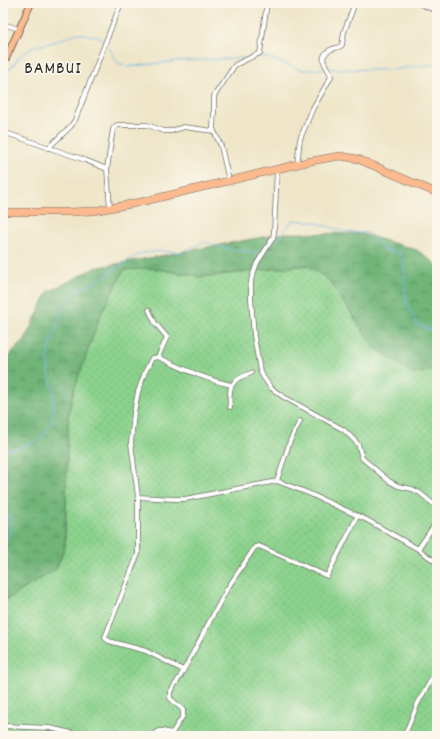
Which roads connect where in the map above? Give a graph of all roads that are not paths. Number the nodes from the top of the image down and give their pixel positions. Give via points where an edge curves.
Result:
1 (31, 3) edge
2 (119, 3) edge
3 (267, 3) edge
4 (355, 3) edge
5 (418, 3) edge
6 (437, 11) edge
7 (3, 24) edge
8 (19, 28) junction
9 (3, 65) edge
10 (213, 131) junction
11 (3, 132) edge
12 (48, 148) junction
13 (297, 164) junction
14 (107, 169) junction
15 (277, 169) junction
16 (229, 181) junction
17 (437, 193) edge
18 (110, 208) junction
19 (3, 212) edge
20 (150, 310) dead end
21 (159, 357) junction
22 (251, 373) dead end
23 (231, 385) junction
24 (230, 407) dead end
25 (300, 421) dead end
26 (277, 481) junction
27 (138, 497) junction
28 (437, 507) edge
29 (357, 516) junction
30 (437, 521) edge
31 (418, 549) junction
32 (437, 563) edge
33 (437, 669) edge
34 (183, 670) junction
35 (3, 726) edge
36 (406, 734) edge
37 (84, 736) edge
38 (153, 736) edge
39 (401, 736) edge

1 - 8 main road
2 - 12 street via 75,120
3 - 10 street via 260,53 235,65 214,96
4 - 13 street via 344,32 342,46 330,50 325,55 325,68 331,77 313,108 300,139
5 - 6 street
7 - 8 street
8 - 9 main road
10 - 14 street via 184,127 164,131 147,125 117,125 113,129
10 - 16 street via 221,146
11 - 12 street
12 - 14 street
13 - 15 highway
13 - 17 highway via 332,157 349,157 379,167
14 - 18 street
15 - 16 highway
15 - 28 street via 274,232 251,280 254,336 260,371 271,388 282,396 344,430 358,444 362,458 389,482 420,493
16 - 18 highway
18 - 19 highway via 69,212
20 - 21 street via 155,323 167,337
21 - 23 street via 201,377
21 - 27 street via 152,358 145,372 134,412 131,443
22 - 23 street via 240,376
23 - 24 street
25 - 26 street via 290,441
26 - 27 street via 185,499
26 - 29 street
27 - 34 street via 138,554 105,637 110,641 146,651
29 - 31 street
29 - 34 street via 327,576 260,546 255,547 227,589
30 - 31 street
31 - 32 street
33 - 36 street via 418,704
34 - 38 street via 169,695 183,710 183,716 172,732 157,731
35 - 37 street via 50,728
36 - 39 street

